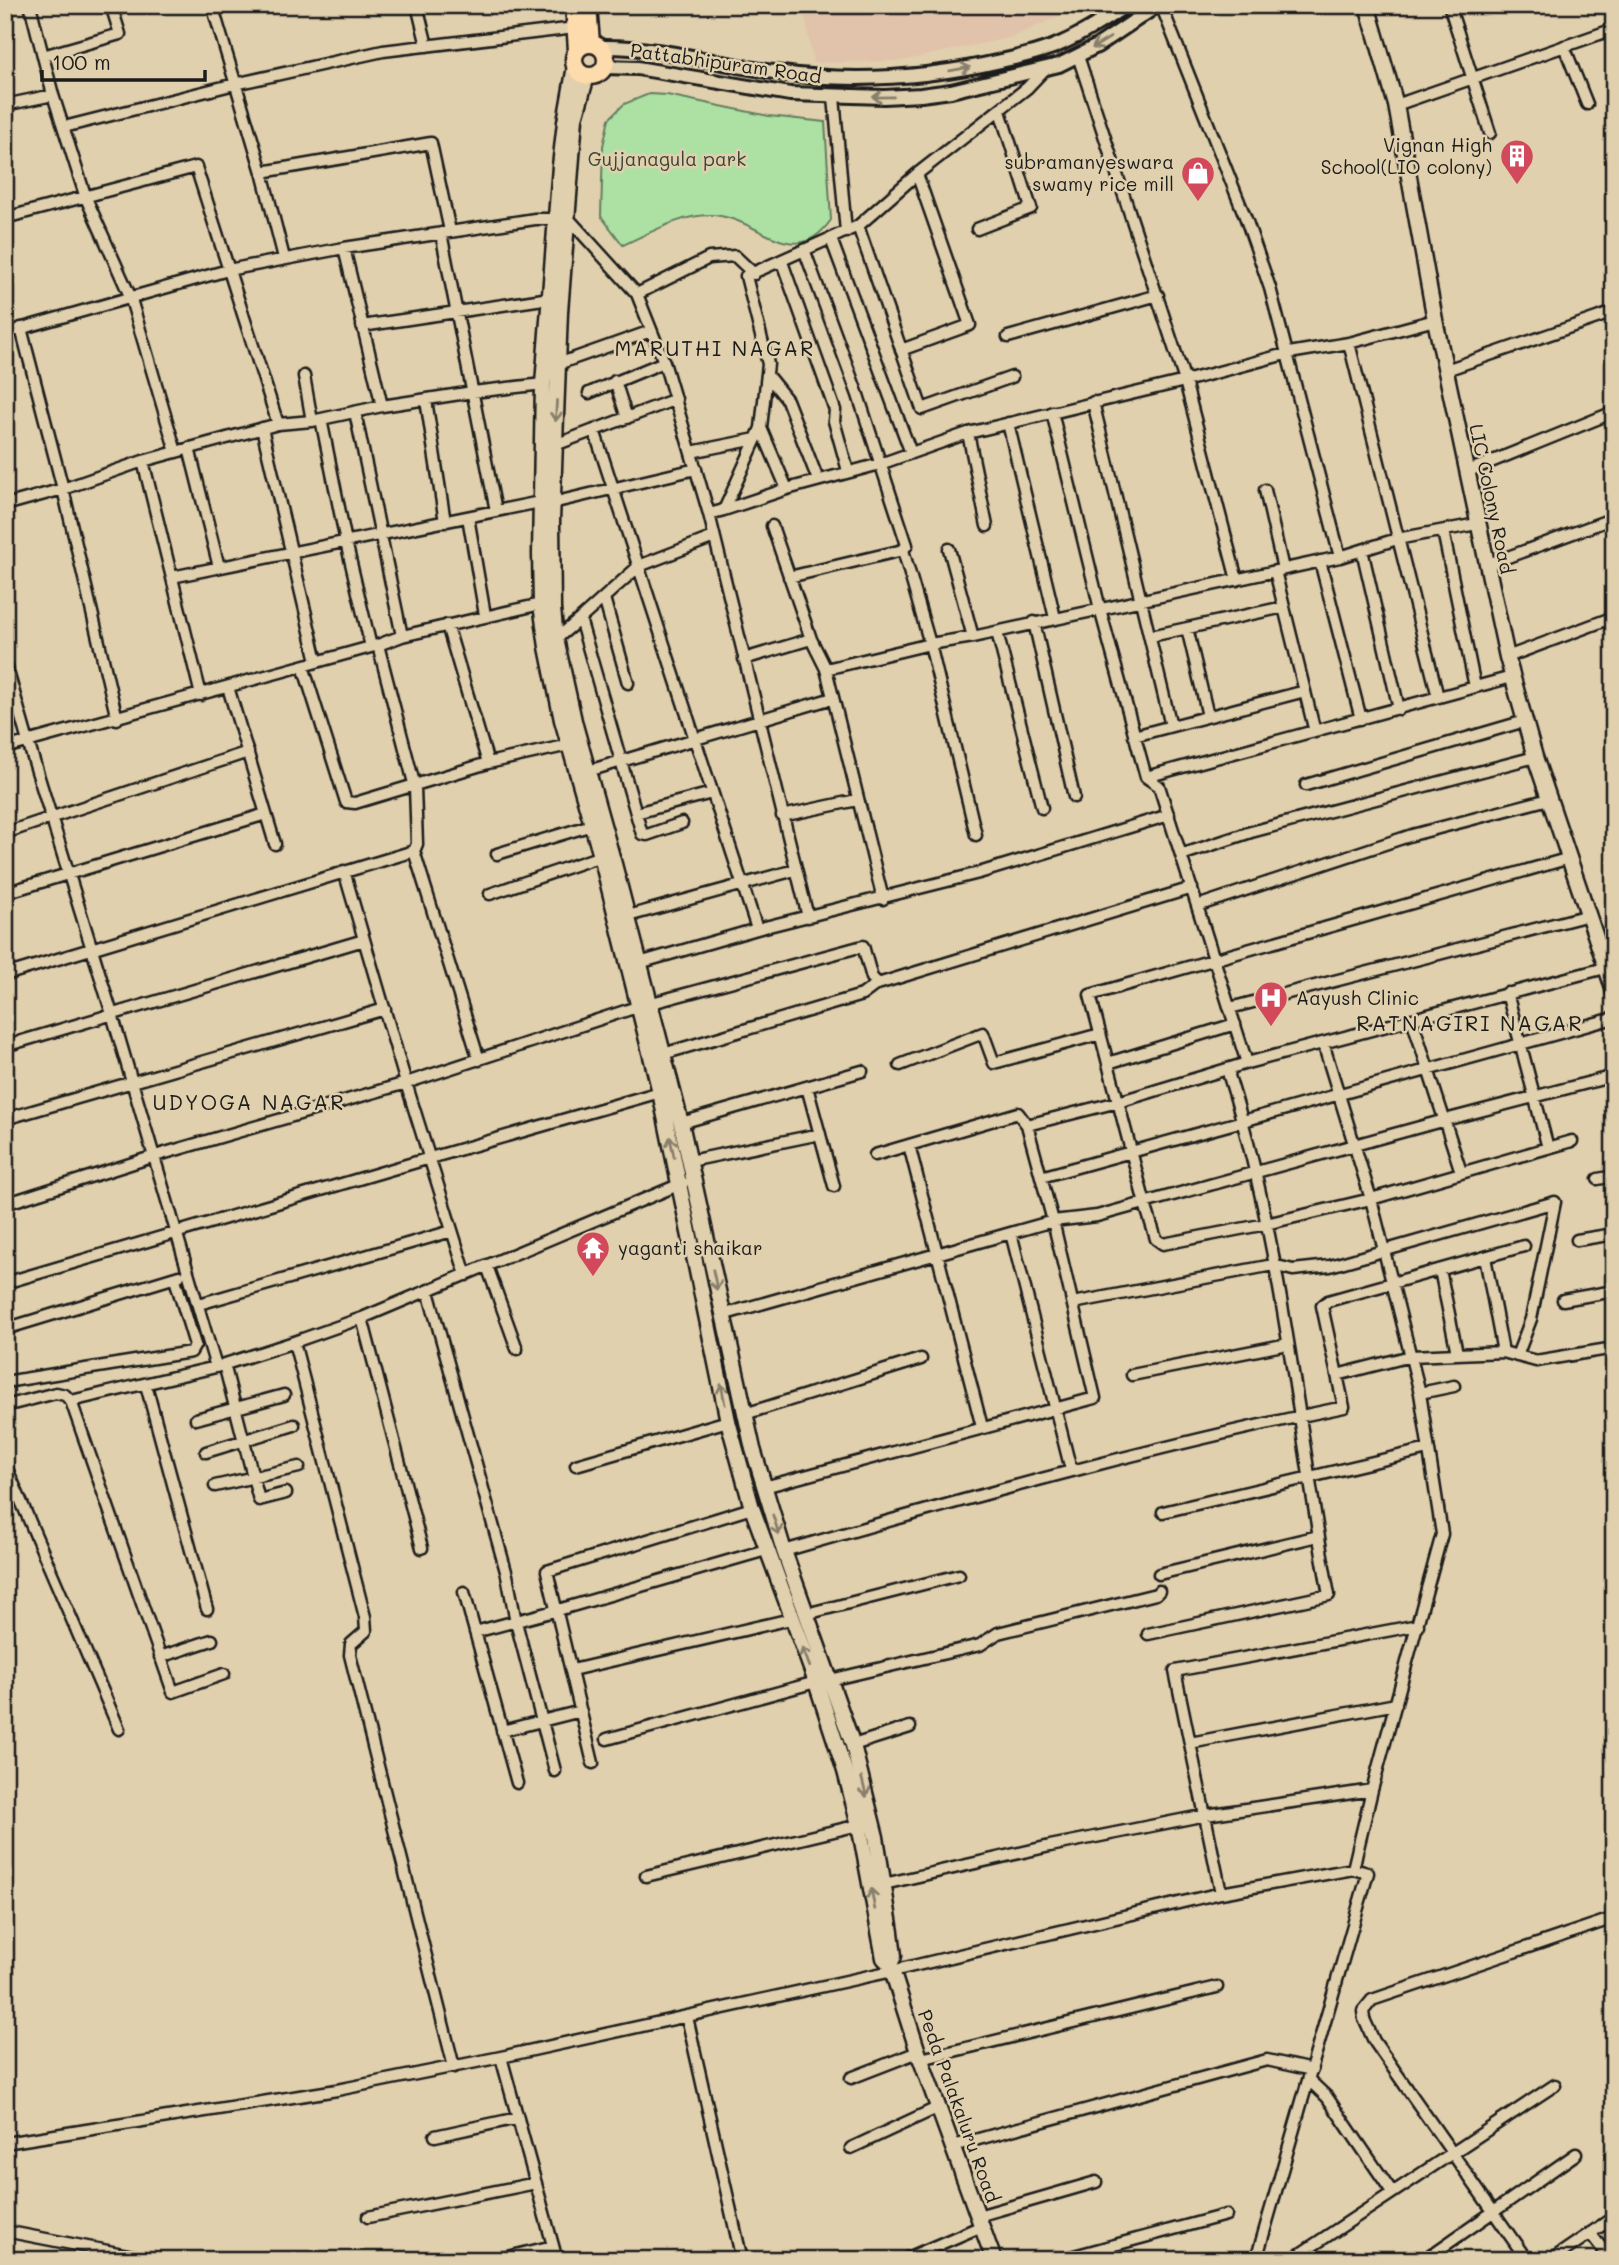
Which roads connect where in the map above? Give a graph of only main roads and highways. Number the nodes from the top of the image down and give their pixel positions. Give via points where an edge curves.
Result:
1 (574, 5) edge
2 (588, 5) edge
3 (1370, 6) edge
4 (586, 57) junction
5 (605, 67) road end
6 (563, 218) junction
7 (546, 503) junction
8 (551, 640) junction
9 (1611, 977) edge
10 (644, 1005) junction
11 (687, 1182) junction
12 (891, 1968) junction
13 (994, 2260) edge

1 - 4 main road via 575,28
2 - 4 main road
3 - 9 main road, LIC Colony Road via 1395,105 1435,320 1507,657 1535,757
4 - 5 main road via 606,56
4 - 6 main road
6 -> 7 main road via 555,445
6 - 7 main road via 543,384
7 - 8 main road
7 - 8 main road via 541,604
8 - 10 main road via 628,916
8 - 10 main road via 569,745
11 -> 10 main road via 660,1092
10 - 11 main road via 681,1123 690,1161
12 -> 11 main road, Peda Palakaluru Road via 884,1958 845,1771 766,1550 728,1421
11 -> 12 main road via 764,1487 853,1745 870,1810 894,1956
12 - 13 main road, Peda Palakaluru Road

